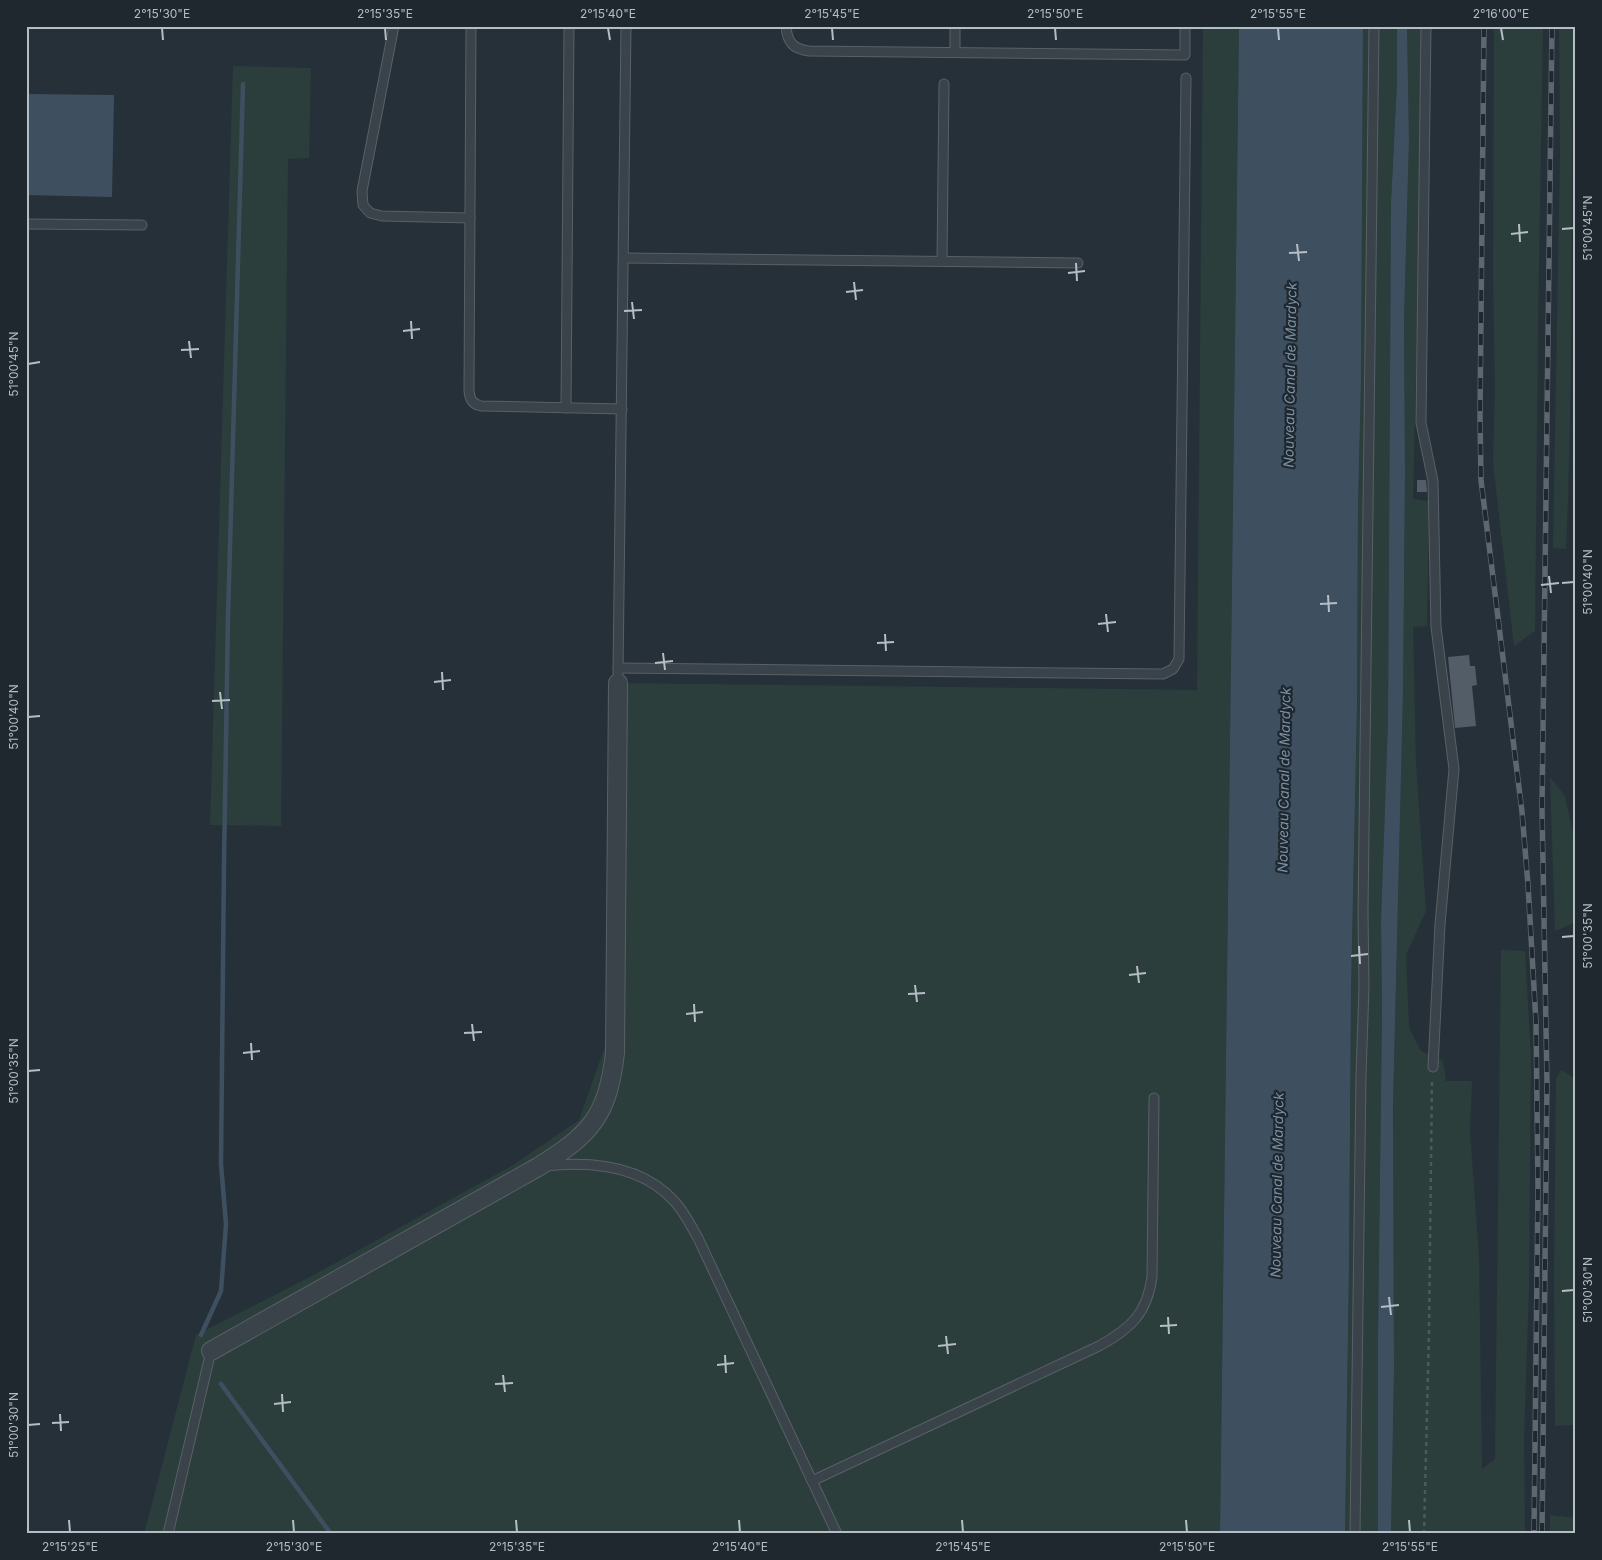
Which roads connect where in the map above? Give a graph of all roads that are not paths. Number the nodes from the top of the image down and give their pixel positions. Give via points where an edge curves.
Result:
1 (394, 26) edge
2 (471, 26) edge
3 (569, 26) edge
4 (626, 26) edge
5 (786, 26) edge
6 (955, 26) edge
7 (1185, 26) edge
8 (1374, 26) edge
9 (1426, 26) edge
10 (955, 52) junction
11 (1186, 78) dead end
12 (944, 84) dead end
13 (470, 218) junction
14 (26, 224) edge
15 (142, 225) dead end
16 (624, 258) junction
17 (942, 261) junction
18 (1078, 263) dead end
19 (566, 408) junction
20 (622, 409) junction
21 (618, 676) junction
22 (1433, 1067) road end
23 (1154, 1098) dead end
24 (538, 1167) junction
25 (211, 1351) joint
26 (812, 1480) junction
27 (168, 1534) edge
28 (837, 1534) edge
29 (1355, 1534) edge

1 - 13 lane via 362,191 363,205 370,212 382,216
2 - 13 lane
3 - 19 lane
4 - 16 lane
5 - 10 lane via 792,46 801,50
6 - 10 lane
7 - 10 lane via 1185,55
8 - 29 lane
9 - 22 lane via 1421,423 1432,481 1436,627 1454,768 1440,924
11 - 21 lane via 1179,658 1173,669 1163,674
12 - 17 lane
13 - 19 lane via 471,400 481,406
14 - 15 lane
16 - 17 lane
16 - 20 lane
17 - 18 lane
19 - 20 lane
20 - 21 lane
21 - 24 street via 615,1053 612,1077 603,1106 591,1126 574,1143
23 - 26 lane via 1152,1277 1148,1298 1134,1323 1098,1346
24 - 25 street
24 - 26 lane via 578,1164 610,1167 647,1180 668,1194 698,1238
25 - 27 lane
26 - 28 lane

